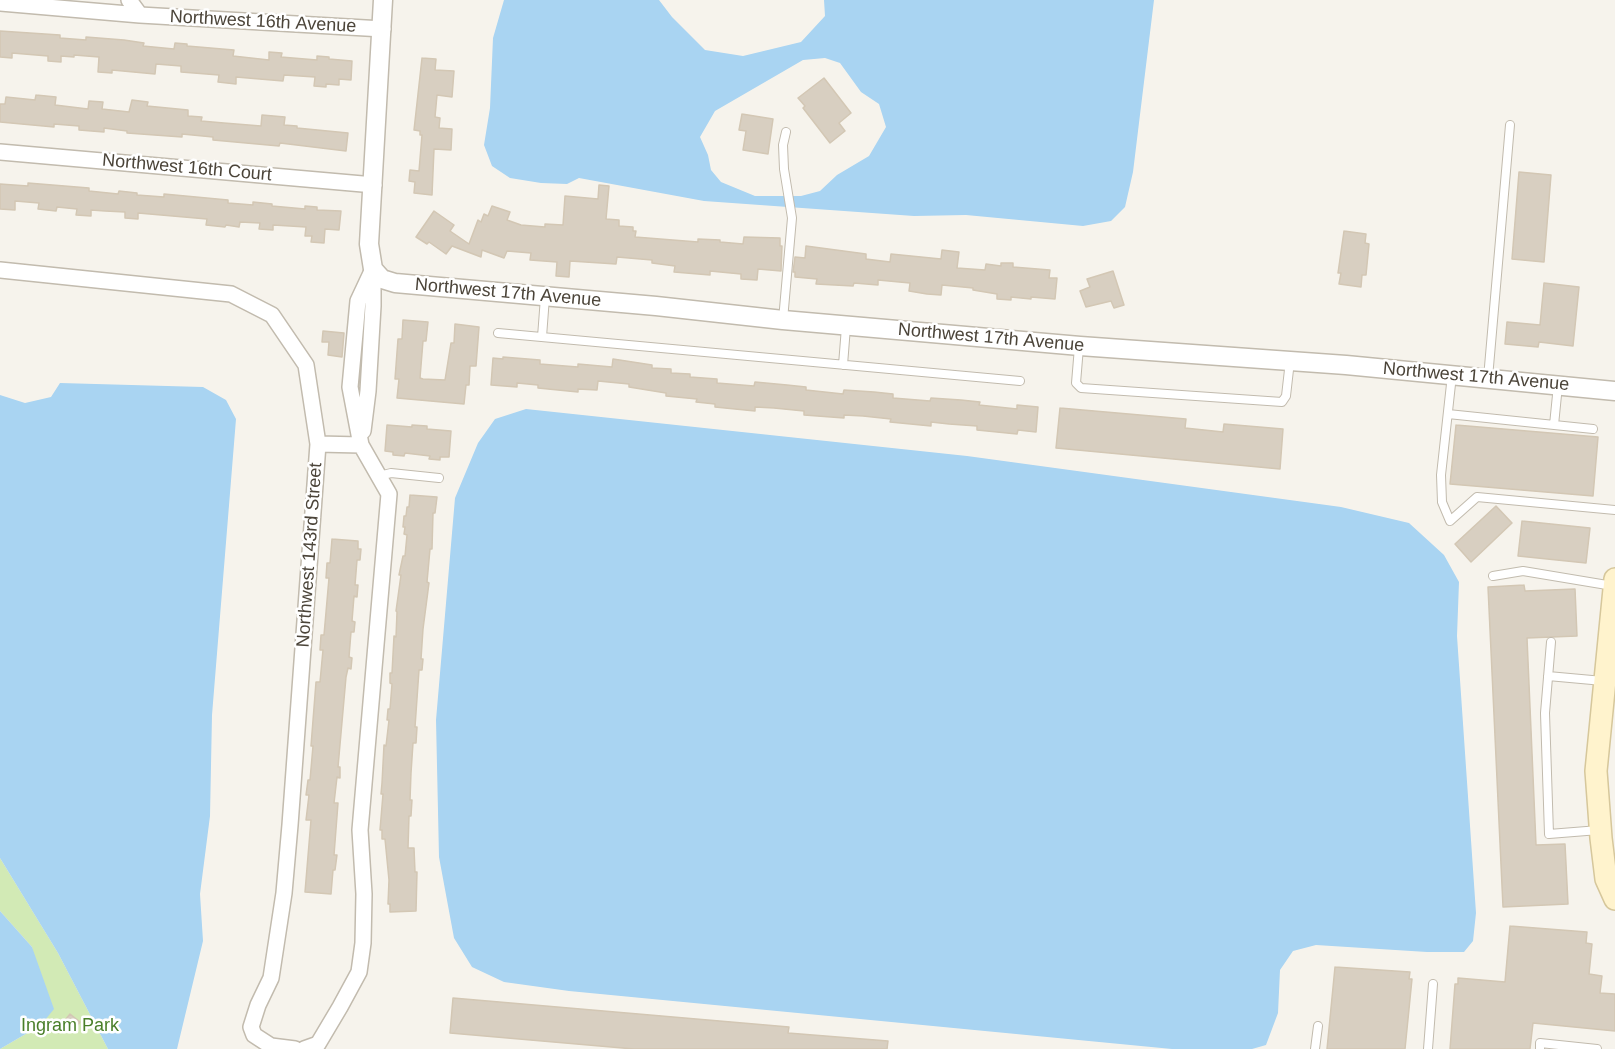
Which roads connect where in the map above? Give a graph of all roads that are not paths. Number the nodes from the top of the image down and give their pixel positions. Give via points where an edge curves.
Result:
1 (129, 0) edge
2 (383, 0) edge
3 (0, 3) edge
4 (140, 15) junction
5 (383, 29) junction
6 (1510, 125) dead end
7 (786, 132) dead end
8 (0, 152) edge
9 (374, 185) junction
10 (373, 269) junction
11 (0, 270) edge
12 (545, 296) junction
13 (783, 320) junction
14 (846, 325) junction
15 (498, 333) dead end
16 (542, 337) junction
17 (1080, 346) junction
18 (1290, 361) junction
19 (843, 365) junction
20 (1452, 375) junction
21 (1488, 378) junction
22 (1020, 381) dead end
23 (1558, 385) junction
24 (1615, 391) edge
25 (1448, 414) junction
26 (1554, 425) junction
27 (1593, 429) dead end
28 (318, 444) junction
29 (361, 446) junction
30 (377, 477) junction
31 (439, 478) dead end
32 (1615, 510) edge
33 (1493, 576) dead end
34 (1615, 579) edge
35 (1614, 586) edge
36 (1551, 642) dead end
37 (1548, 676) junction
38 (1605, 682) junction
39 (1600, 830) junction
40 (1615, 900) edge
41 (1433, 984) dead end
42 (1318, 1026) dead end
43 (295, 1049) edge
44 (304, 1049) edge
45 (1315, 1049) edge
46 (1428, 1049) edge
47 (1539, 1049) edge
48 (1597, 1049) edge

1 - 4 street
2 - 5 street
3 - 4 street, Northwest 16th Avenue
4 - 5 street, Northwest 16th Avenue
5 - 9 street
6 - 21 lane
7 - 13 lane via 784,169 792,218
8 - 9 street, Northwest 16th Court
9 - 10 street via 369,244
10 - 12 street, Northwest 17th Avenue via 382,279 395,283
10 - 29 street via 368,391
11 - 28 street, Northwest 143rd Street via 231,294 272,315 306,365
12 - 13 street, Northwest 17th Avenue
12 - 16 lane
13 - 14 street, Northwest 17th Avenue
14 - 17 street, Northwest 17th Avenue
14 - 19 lane
15 - 16 lane
16 - 19 lane
17 - 18 street, Northwest 17th Avenue
17 - 18 lane via 1076,383 1081,388 1282,402
18 - 20 street, Northwest 17th Avenue
19 - 22 lane
20 - 21 street, Northwest 17th Avenue
20 - 25 lane
21 - 23 street, Northwest 17th Avenue
23 - 24 street, Northwest 17th Avenue
23 - 26 lane
25 - 26 lane
25 - 32 lane via 1441,475 1442,502 1450,521 1477,497
26 - 27 lane
28 - 29 street
28 - 43 street, Northwest 143rd Street via 284,893 271,978 251,1028 254,1035 271,1046
29 - 30 street
30 - 31 lane via 391,473
30 - 44 street via 389,494 360,830 363,943 359,972 340,1007 318,1044
33 - 35 lane via 1523,571
34 - 35 main road
35 - 38 main road
36 - 37 lane
37 - 38 lane
37 - 39 lane via 1545,713 1549,834
38 - 39 main road via 1596,771
39 - 40 main road via 1606,879
41 - 46 lane
42 - 45 lane
47 - 48 lane via 1540,1043

